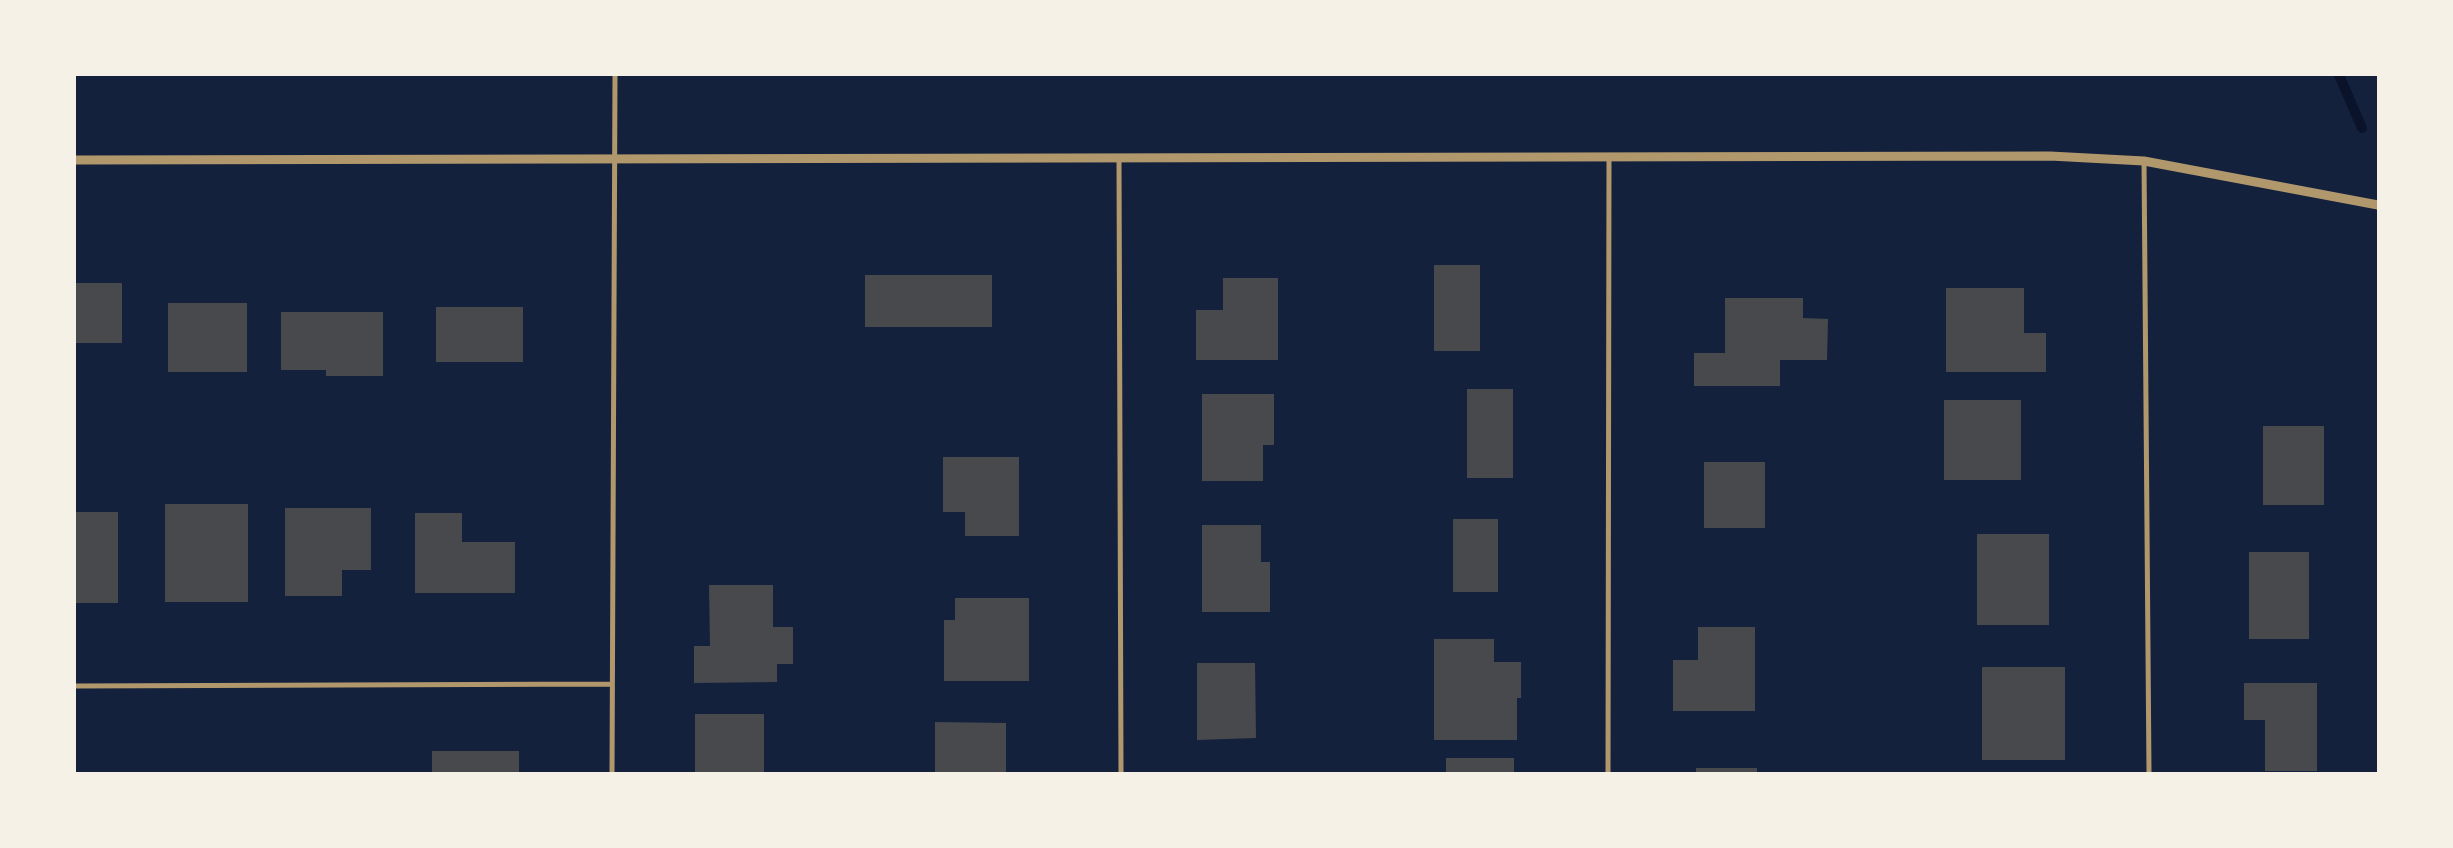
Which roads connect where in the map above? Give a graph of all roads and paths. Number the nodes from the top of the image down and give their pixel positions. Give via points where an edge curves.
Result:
1 (615, 75) edge
2 (1119, 157) junction
3 (1609, 158) junction
4 (75, 160) edge
5 (615, 160) junction
6 (2144, 161) junction
7 (2378, 205) edge
8 (611, 684) junction
9 (75, 686) edge
10 (612, 773) edge
11 (1121, 773) edge
12 (1608, 773) edge
13 (2149, 773) edge

1 - 5 street
2 - 3 street
2 - 5 street
2 - 11 street
3 - 6 street via 2050,156
3 - 12 street
4 - 5 street
5 - 8 street
6 - 7 street
6 - 13 street
8 - 9 street
8 - 10 street

